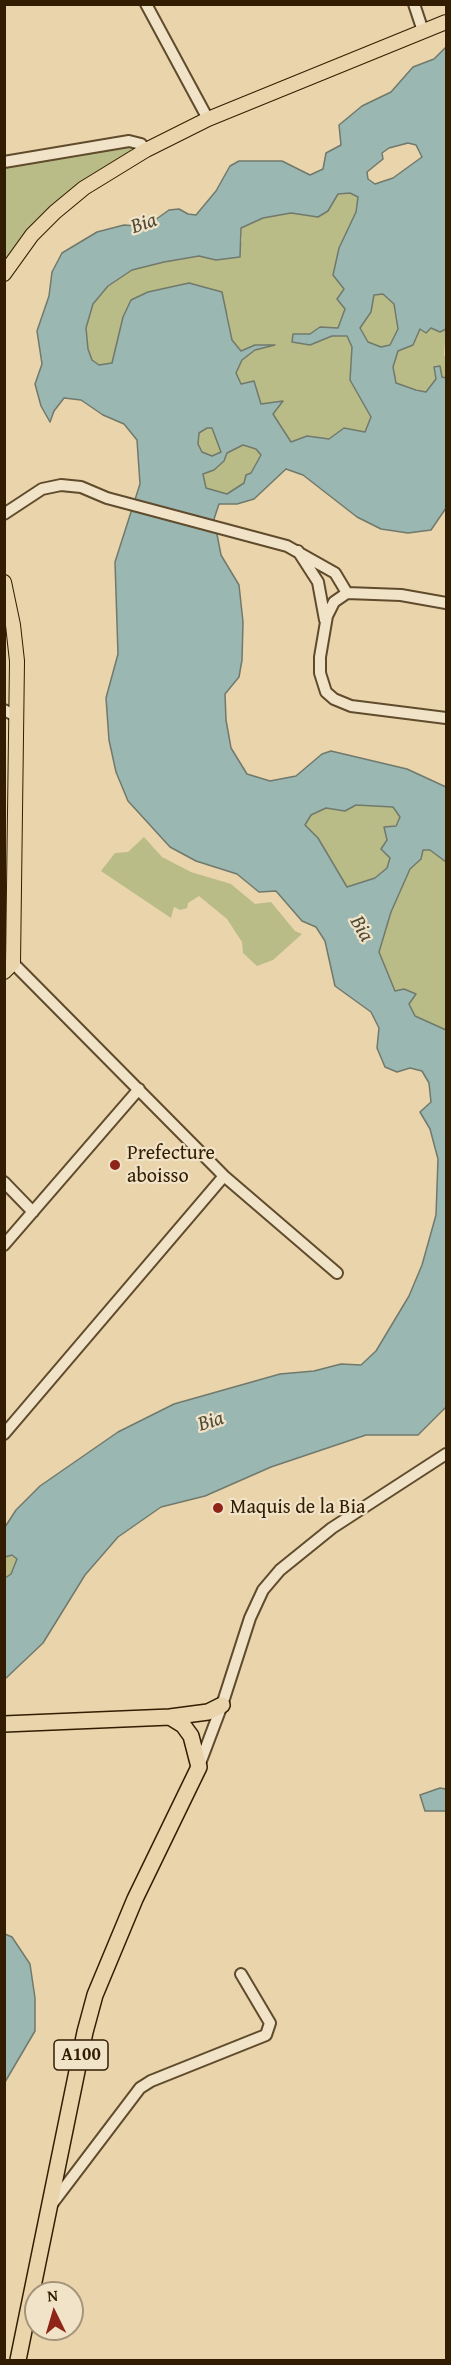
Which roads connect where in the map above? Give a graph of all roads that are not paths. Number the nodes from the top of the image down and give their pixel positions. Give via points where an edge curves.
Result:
1 (146, 4) edge
2 (414, 4) edge
3 (447, 22) edge
4 (423, 31) junction
5 (208, 119) junction
6 (146, 150) junction
7 (4, 162) edge
8 (4, 274) edge
9 (4, 514) edge
10 (298, 551) junction
11 (4, 582) edge
12 (347, 593) junction
13 (447, 603) edge
14 (326, 620) junction
15 (10, 713) edge
16 (447, 718) edge
17 (9, 968) edge
18 (138, 1089) junction
19 (225, 1176) junction
20 (4, 1182) edge
21 (33, 1212) junction
22 (4, 1245) edge
23 (337, 1273) dead end
24 (4, 1434) edge
25 (447, 1454) edge
26 (222, 1705) junction
27 (170, 1717) junction
28 (4, 1724) edge
29 (199, 1767) junction
30 (241, 1974) dead end
31 (52, 2204) junction
32 (18, 2361) edge

1 - 5 street
2 - 4 street
3 - 4 main road
4 - 5 main road
5 - 6 main road
6 - 7 street via 129,141
6 - 8 main road via 84,188 55,212 19,251
9 - 10 street via 42,489 61,484
10 - 12 street via 335,573
10 - 14 street via 318,582
11 - 15 main road via 17,661
12 - 13 street via 401,595
12 - 14 street via 334,602
14 - 16 street via 320,673 326,692 334,699 351,705
15 - 17 main road
17 - 18 street
18 - 19 street
18 - 21 street
19 - 23 street
19 - 24 street
20 - 21 street
21 - 22 street
25 - 26 street via 332,1528 280,1570 263,1590 250,1617
26 - 27 highway via 208,1712
26 - 29 street
27 - 28 highway
27 - 29 highway via 183,1725 190,1736
29 - 31 highway, A100 via 135,1899 95,1995
30 - 31 street via 270,2023 266,2035 140,2088
31 - 32 highway, A100

